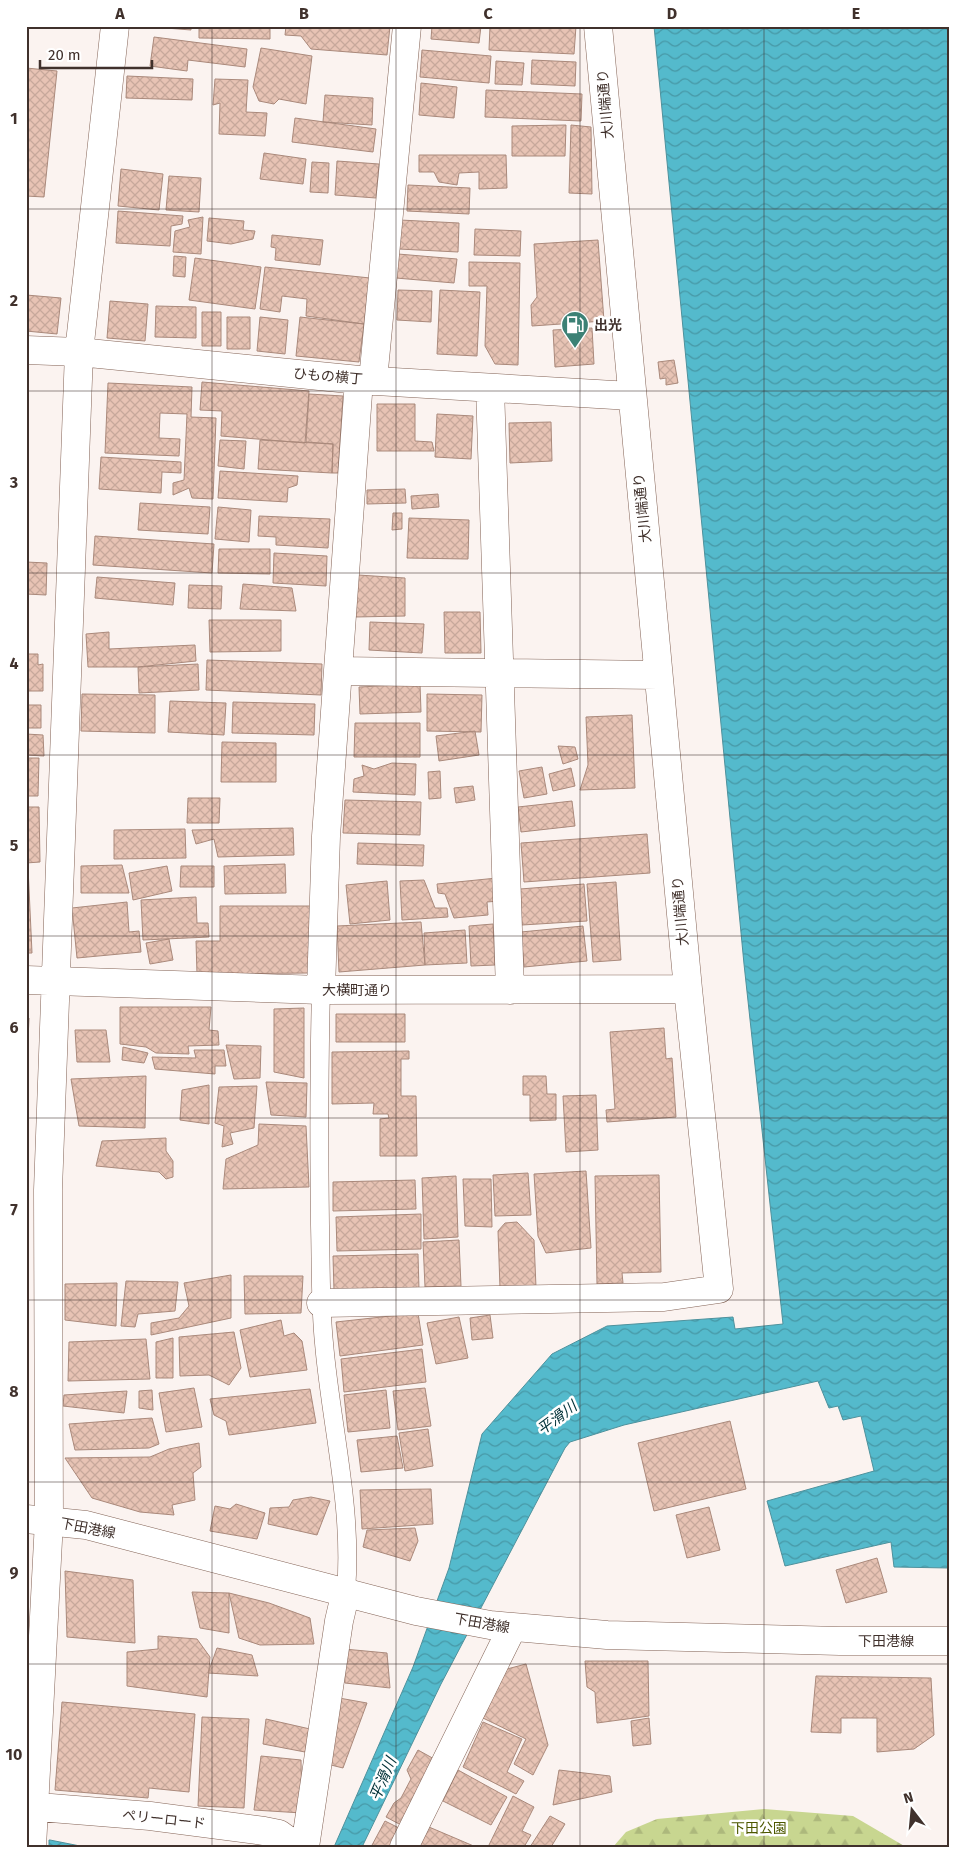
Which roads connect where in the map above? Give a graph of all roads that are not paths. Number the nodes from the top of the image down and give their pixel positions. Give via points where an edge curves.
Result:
1 (115, 26) edge
2 (406, 26) edge
3 (598, 26) edge
4 (26, 350) edge
5 (79, 352) junction
6 (366, 380) junction
7 (490, 388) junction
8 (631, 396) junction
9 (338, 671) junction
10 (501, 673) junction
11 (658, 675) junction
12 (26, 980) edge
13 (57, 980) junction
14 (688, 989) junction
15 (321, 990) junction
16 (510, 990) junction
17 (321, 1304) junction
18 (38, 1520) edge
19 (346, 1591) junction
20 (501, 1627) junction
21 (949, 1641) edge
22 (32, 1821) edge
23 (297, 1847) edge
24 (305, 1847) edge
25 (404, 1847) edge

1 - 5 street
2 - 6 street
3 - 8 street, 大川端通り
4 - 5 street, ひもの横丁
5 - 6 street, ひもの横丁
5 - 13 street
6 - 7 street, ひもの横丁
6 - 9 street
7 - 8 street, ひもの横丁
7 - 10 street
8 - 11 street, 大川端通り
9 - 10 street
9 - 15 street via 326,836
10 - 11 street
10 - 16 street
11 - 14 street, 大川端通り
12 - 13 street, 大横町通り
13 - 15 street, 大横町通り
13 - 18 street
14 - 16 street, 大横町通り
14 - 17 street, 大川端通り via 720,1290 664,1297
15 - 16 street, 大横町通り
15 - 17 lane via 318,1104
17 - 19 lane via 346,1514
18 - 19 street, 下田港線 via 86,1525
18 - 22 street
19 - 20 street, 下田港線 via 416,1611
19 - 24 street
20 - 21 street, 下田港線 via 607,1635 840,1642
20 - 25 street
22 - 23 street, ペリーロード via 150,1816 280,1834

